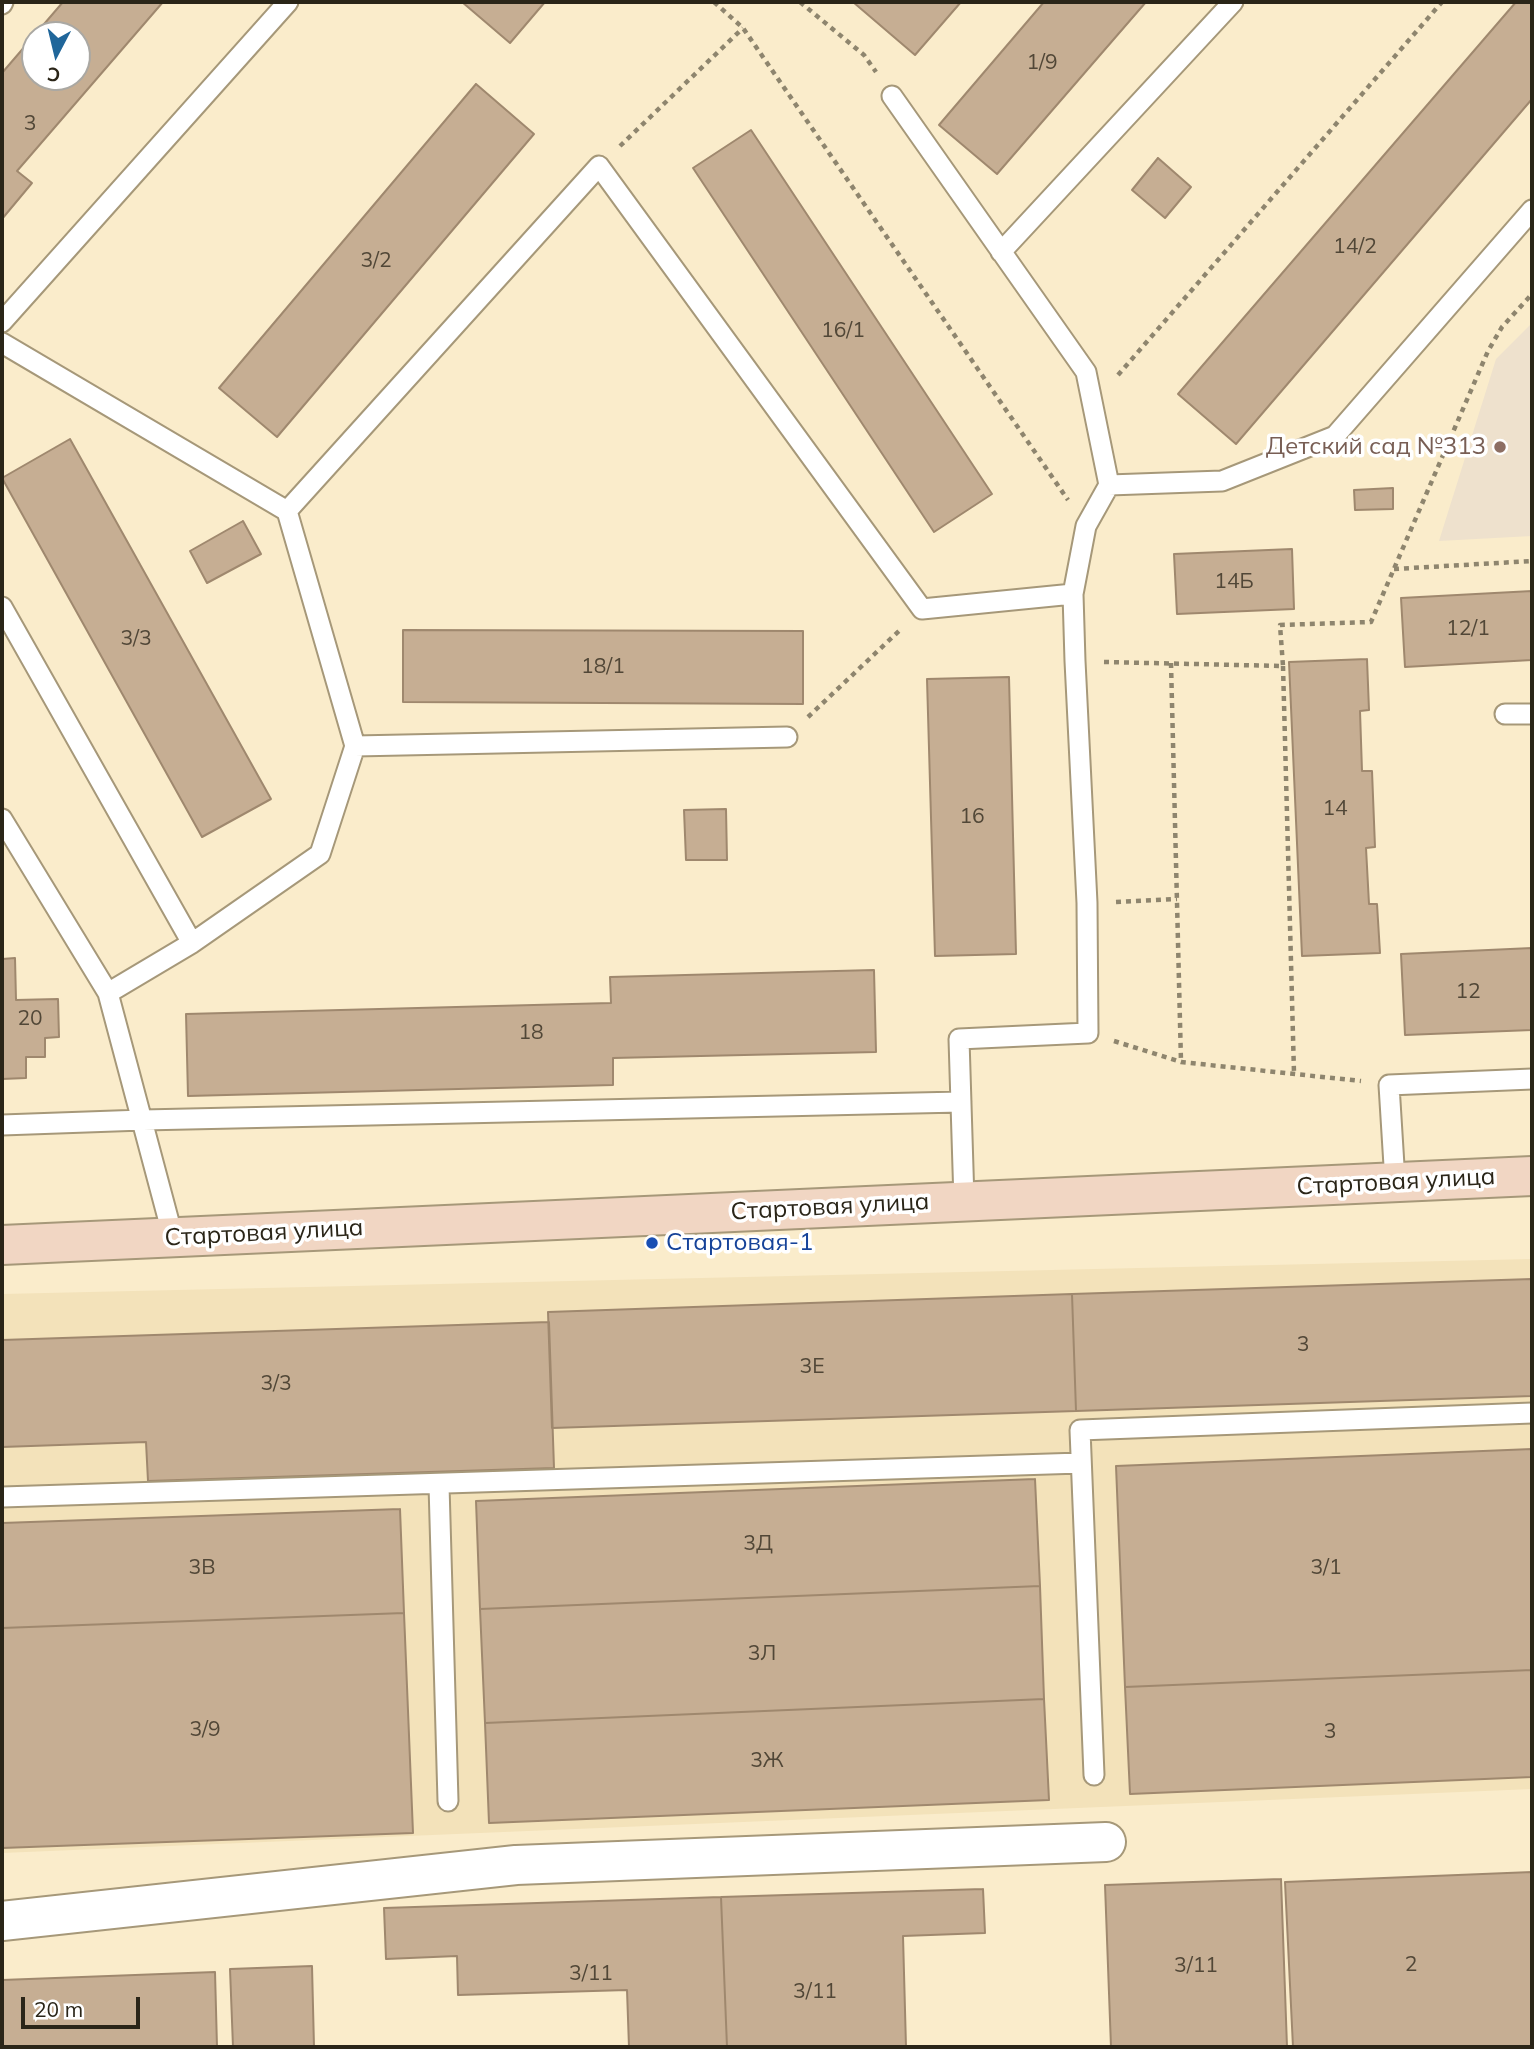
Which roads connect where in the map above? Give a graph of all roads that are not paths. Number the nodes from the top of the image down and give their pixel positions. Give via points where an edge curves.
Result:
1 (288, 2) edge
2 (1233, 2) edge
3 (892, 96) road end
4 (1532, 211) edge
5 (1001, 252) junction
6 (2, 322) edge
7 (2, 343) edge
8 (1109, 485) junction
9 (287, 511) junction
10 (1073, 594) junction
11 (2, 607) edge
12 (1532, 713) edge
13 (1505, 714) dead end
14 (787, 737) road end
15 (355, 746) junction
16 (2, 819) edge
17 (192, 943) junction
18 (108, 993) junction
19 (1532, 1079) edge
20 (961, 1102) junction
21 (143, 1120) junction
22 (2, 1125) edge
23 (1532, 1176) edge
24 (1395, 1182) junction
25 (964, 1201) junction
26 (173, 1237) junction
27 (2, 1245) edge
28 (1532, 1413) edge
29 (1082, 1463) junction
30 (439, 1485) junction
31 (2, 1497) edge
32 (1094, 1775) dead end
33 (448, 1801) dead end
34 (1106, 1842) dead end
35 (2, 1922) edge

1 - 6 lane
2 - 5 lane
3 - 5 lane
4 - 8 lane via 1335,436 1222,481
5 - 8 lane via 1086,372
7 - 9 lane
8 - 10 lane via 1086,526
9 - 10 lane via 599,166 922,609
9 - 15 lane
10 - 20 lane via 1088,1033 959,1039
11 - 17 lane
12 - 13 lane
14 - 15 lane
15 - 17 lane via 320,854
16 - 18 lane
17 - 18 lane
18 - 21 lane
19 - 24 lane via 1389,1085
20 - 21 lane
20 - 25 lane
21 - 22 lane
21 - 26 lane
23 - 24 street, Стартовая улица
24 - 25 street, Стартовая улица
25 - 26 street, Стартовая улица
26 - 27 street, Стартовая улица
28 - 29 lane via 1080,1430
29 - 30 lane
29 - 32 lane
30 - 31 lane
30 - 33 lane
34 - 35 street via 516,1864

